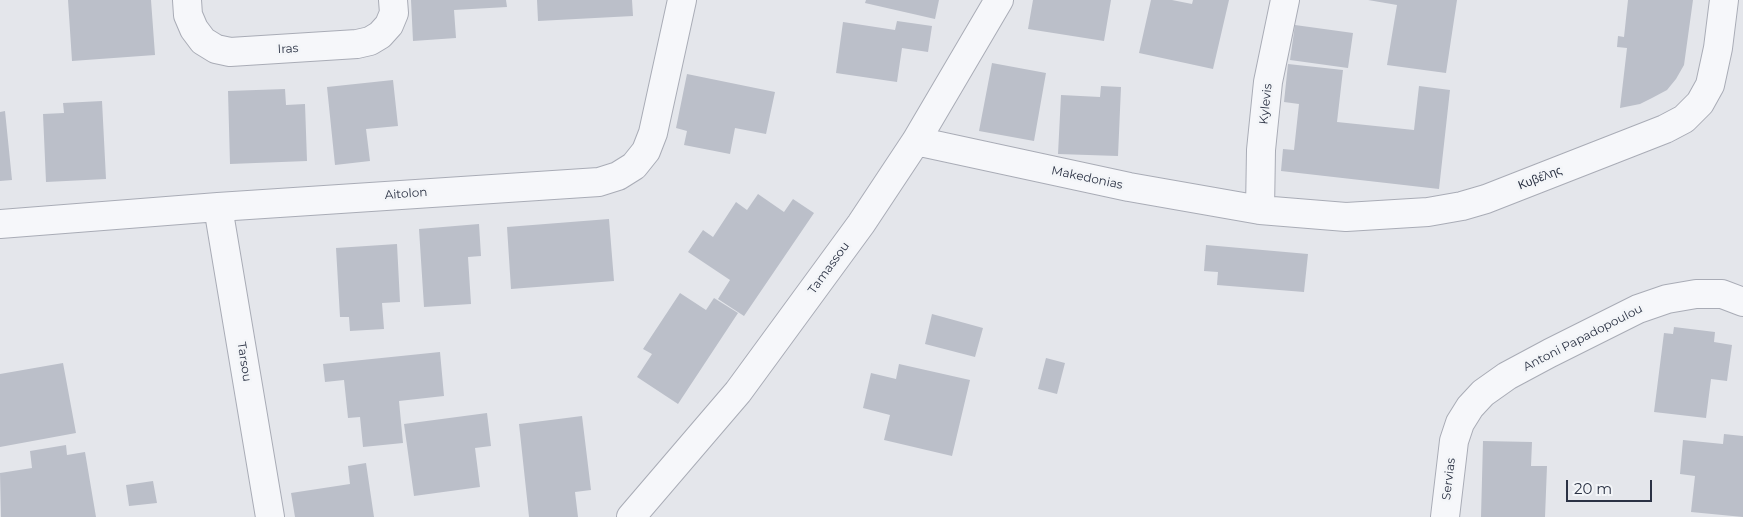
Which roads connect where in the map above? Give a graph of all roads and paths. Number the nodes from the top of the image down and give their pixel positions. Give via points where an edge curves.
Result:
1 (187, 0) edge
2 (393, 0) edge
3 (682, 0) edge
4 (999, 0) edge
5 (1285, 0) edge
6 (1724, 0) edge
7 (916, 141) junction
8 (218, 207) junction
9 (1260, 210) junction
10 (0, 224) edge
11 (1743, 302) edge
12 (1454, 441) joint
13 (270, 517) edge
14 (632, 517) edge
15 (1445, 517) edge

1 - 2 street, Iras via 188,15 203,41 216,49 230,52 370,42 389,25 394,13
3 - 8 street, Aitolon via 653,133 646,151 634,166 618,176 599,182
4 - 7 street, Tamassou
5 - 9 street, Kylevis via 1268,82
6 - 9 street, Κυβέλης via 1710,85 1700,103 1665,129 1462,206 1428,212 1346,217
7 - 9 street, Makedonias via 1129,187
7 - 14 street, Tamassou via 856,232 738,392
8 - 10 street, Aitolon
8 - 13 street, Tarsou
11 - 12 street, Antoni Papadopoulou via 1722,294 1696,294 1638,309 1507,376 1483,393 1460,422
12 - 15 street, Servias

